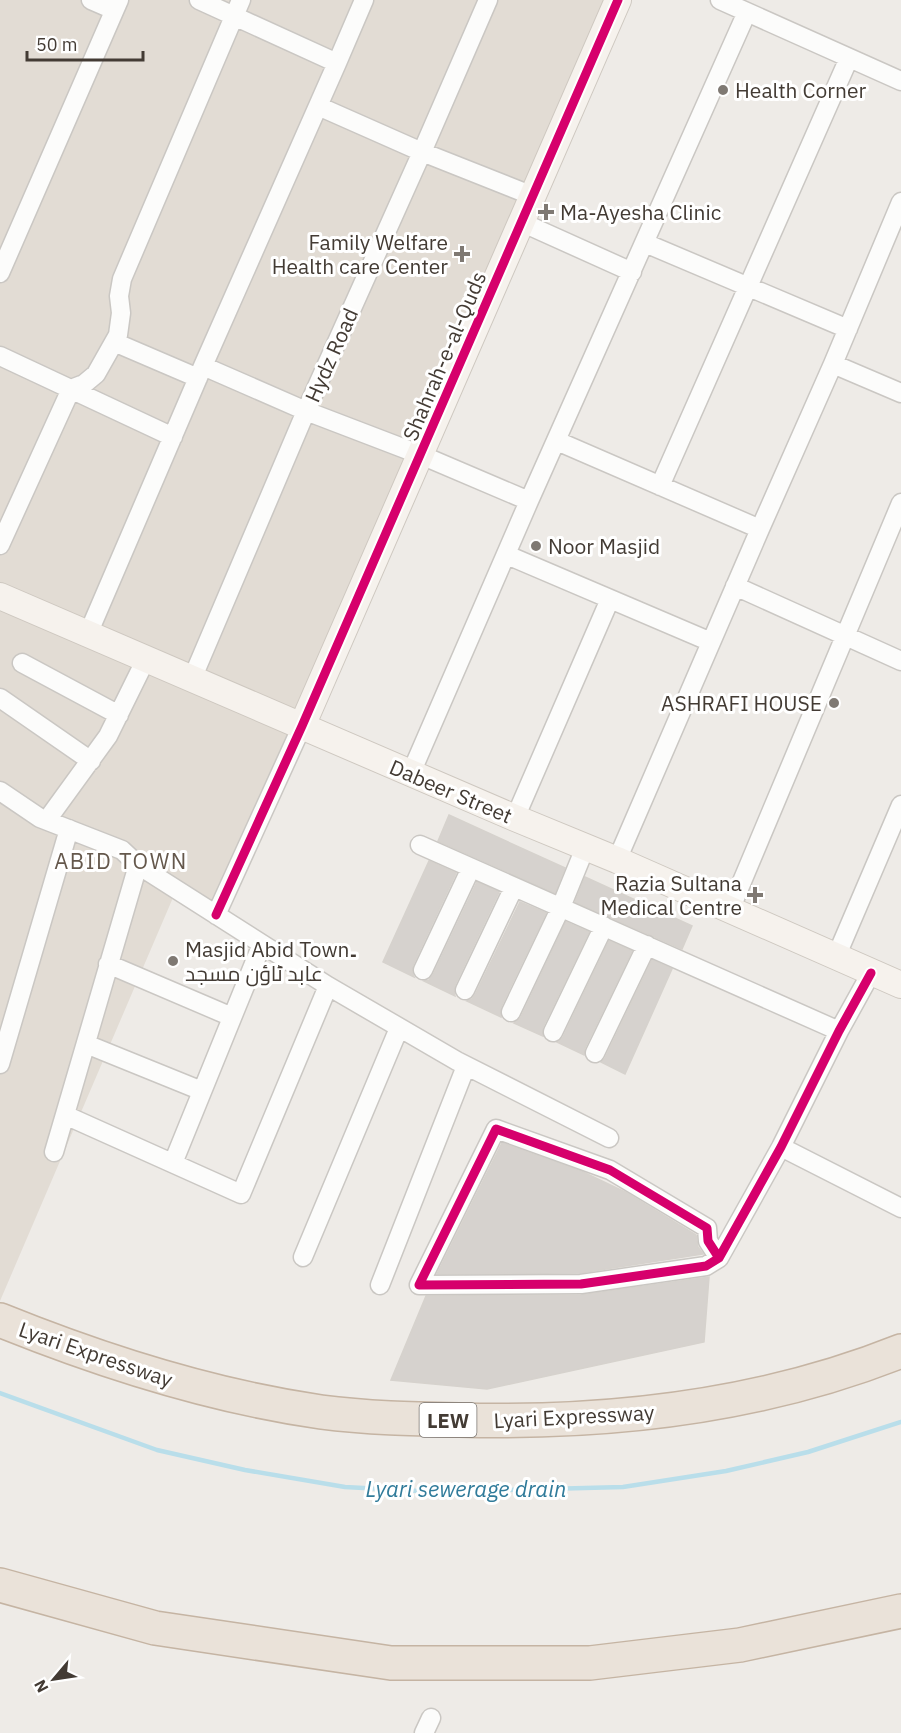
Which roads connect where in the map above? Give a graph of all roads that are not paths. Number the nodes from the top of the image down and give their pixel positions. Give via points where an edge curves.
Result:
1 (91, 0) edge
2 (199, 0) edge
3 (364, 0) edge
4 (488, 0) edge
5 (618, 0) edge
6 (720, 0) edge
7 (117, 5) edge
8 (237, 8) edge
9 (747, 12) junction
10 (849, 58) junction
11 (337, 63) junction
12 (901, 81) edge
13 (318, 106) junction
14 (422, 153) junction
15 (532, 196) junction
16 (901, 202) edge
17 (521, 222) junction
18 (645, 243) junction
19 (0, 272) edge
20 (632, 272) junction
21 (748, 286) junction
22 (848, 329) junction
23 (114, 342) junction
24 (0, 356) edge
25 (833, 364) junction
26 (201, 372) junction
27 (71, 389) junction
28 (901, 393) edge
29 (306, 411) junction
30 (173, 437) junction
31 (557, 441) junction
32 (421, 455) junction
33 (660, 486) junction
34 (530, 501) junction
35 (901, 503) edge
36 (760, 529) junction
37 (0, 545) edge
38 (507, 555) junction
39 (735, 586) junction
40 (0, 596) edge
41 (610, 599) junction
42 (88, 634) junction
43 (845, 636) junction
44 (711, 642) junction
45 (146, 659) junction
46 (901, 661) edge
47 (22, 663) dead end
48 (192, 679) junction
49 (0, 698) edge
50 (118, 715) junction
51 (302, 726) junction
52 (91, 762) junction
53 (411, 773) junction
54 (0, 791) edge
55 (901, 805) edge
56 (515, 818) junction
57 (47, 820) junction
58 (69, 829) junction
59 (420, 845) dead end
60 (585, 848) junction
61 (617, 860) junction
62 (138, 865) junction
63 (471, 868) junction
64 (514, 887) junction
65 (561, 907) junction
66 (730, 910) junction
67 (216, 915) junction
68 (604, 926) junction
69 (262, 944) junction
70 (647, 945) junction
71 (836, 957) junction
72 (108, 964) junction
73 (423, 970) dead end
74 (871, 973) junction
75 (901, 985) edge
76 (328, 986) junction
77 (465, 990) dead end
78 (511, 1012) dead end
79 (232, 1017) junction
80 (399, 1028) junction
81 (839, 1031) junction
82 (553, 1032) dead end
83 (86, 1044) junction
84 (595, 1053) dead end
85 (0, 1064) edge
86 (466, 1066) junction
87 (202, 1092) junction
88 (65, 1115) junction
89 (609, 1138) dead end
90 (781, 1147) junction
91 (54, 1152) dead end
92 (173, 1163) junction
93 (901, 1208) edge
94 (303, 1257) dead end
95 (719, 1258) junction
96 (380, 1285) dead end
97 (0, 1320) edge
98 (901, 1351) edge
99 (0, 1585) edge
100 (901, 1611) edge

1 - 7 street
2 - 8 street
3 - 11 street
4 - 14 street, Hydz Road
5 - 15 street, Shahrah-e-al-Quds
6 - 9 street
7 - 19 street
8 - 11 street
8 - 23 street via 122,279 121,313
9 - 10 street
9 - 18 street
10 - 12 street
10 - 21 street
11 - 13 street
13 - 14 street
13 - 26 street
14 - 15 street
14 - 29 street, Hydz Road
15 - 17 street, Shahrah-e-al-Quds
16 - 22 street
17 - 20 street
17 - 32 street, Shahrah-e-al-Quds
18 - 20 street
18 - 21 street
20 - 31 street
21 - 22 street
21 - 33 street
22 - 25 street
23 - 26 street
23 - 27 street via 96,374
24 - 27 street
25 - 28 street
25 - 36 street
26 - 29 street
26 - 30 street
27 - 30 street
27 - 37 street
29 - 32 street
29 - 48 street, Hydz Road
30 - 42 street
31 - 33 street
31 - 34 street
32 - 34 street
32 - 51 street, Shahrah-e-al-Quds
33 - 36 street
34 - 38 street
35 - 43 street
36 - 39 street
38 - 41 street
38 - 53 street
39 - 43 street
39 - 44 street
40 - 42 street, Dabeer Street
41 - 44 street
41 - 56 street
42 - 45 street, Dabeer Street
43 - 46 street
43 - 66 street
44 - 61 street
45 - 48 street, Dabeer Street
45 - 50 street
47 - 50 street
48 - 51 street, Dabeer Street
49 - 52 street
50 - 52 street
51 - 53 street, Dabeer Street
51 - 67 street
52 - 57 street
53 - 56 street, Dabeer Street
54 - 57 street
55 - 71 street
56 - 60 street, Dabeer Street
57 - 58 street
58 - 62 street via 122,850
58 - 85 street
59 - 63 street
60 - 61 street, Dabeer Street
60 - 65 street
61 - 66 street, Dabeer Street
62 - 67 street
62 - 72 street
63 - 64 street
63 - 73 street
64 - 65 street
64 - 77 street
65 - 68 street
65 - 78 street
66 - 71 street, Dabeer Street
67 - 69 street
68 - 70 street
68 - 82 street
69 - 76 street
69 - 79 street
70 - 81 street
70 - 84 street
71 - 74 street, Dabeer Street
72 - 79 street
72 - 83 street
74 - 75 street, Dabeer Street
74 - 81 street
76 - 80 street
76 - 92 street via 242,1194
79 - 87 street
80 - 86 street
80 - 94 street
81 - 90 street
83 - 87 street
83 - 88 street
86 - 89 street
86 - 96 street
87 - 92 street
88 - 91 street
88 - 92 street
90 - 93 street
90 - 95 street
95 - 95 street via 708,1241 707,1228 610,1170 496,1129 419,1285 581,1284 706,1266
97 - 98 highway, Lyari Expressway / LEW via 80,1352 175,1382 321,1412 420,1419 540,1420 672,1410 772,1392 864,1366
99 - 100 highway via 155,1628 391,1663 590,1663 740,1646

